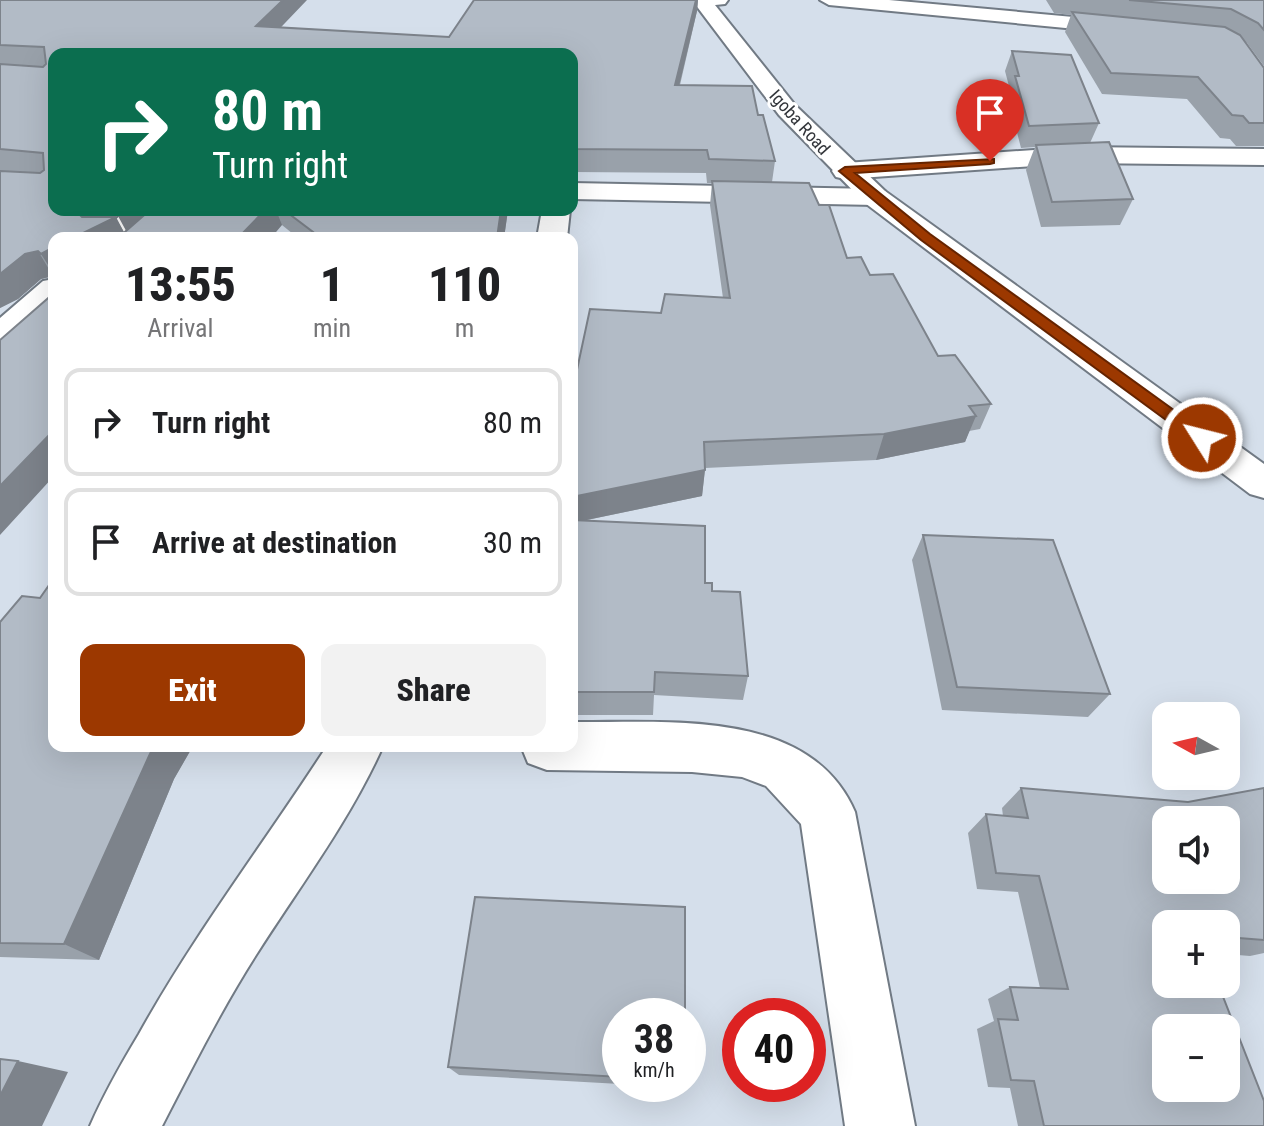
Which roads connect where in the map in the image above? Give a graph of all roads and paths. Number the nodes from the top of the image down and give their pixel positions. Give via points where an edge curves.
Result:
1 (829, 0) edge
2 (708, 1) edge
3 (981, 7) edge
4 (1145, 30) edge
5 (1264, 157) edge
6 (845, 171) junction
7 (578, 191) edge
8 (875, 197) junction
9 (136, 216) edge
10 (118, 232) edge
11 (48, 293) edge
12 (0, 335) edge
13 (1264, 484) edge
14 (578, 746) edge
15 (353, 752) edge
16 (125, 1126) edge
17 (880, 1126) edge

1 - 3 street
2 - 6 street, Igoba Road via 787,110
3 - 4 street
5 - 6 street via 1078,155
6 - 8 street, Igoba Road
7 - 8 street
8 - 13 street, Igoba Road
9 - 10 street
11 - 12 street
14 - 17 street via 742,753 784,768 827,812
15 - 16 street via 226,947

